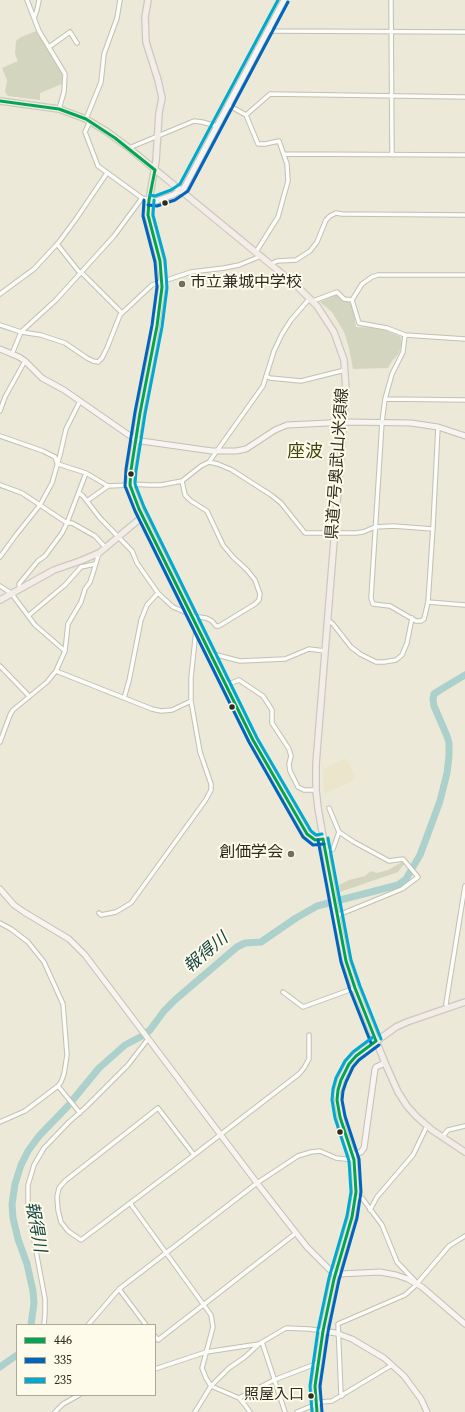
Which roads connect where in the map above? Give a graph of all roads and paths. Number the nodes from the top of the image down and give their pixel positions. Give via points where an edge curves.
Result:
1 (27, 0) edge
2 (39, 0) edge
3 (120, 0) edge
4 (148, 0) edge
5 (284, 0) edge
6 (391, 0) edge
7 (34, 18) junction
8 (268, 29) junction
9 (392, 32) junction
10 (465, 32) edge
11 (77, 43) dead end
12 (49, 47) junction
13 (391, 96) junction
14 (465, 97) edge
15 (0, 101) edge
16 (228, 105) junction
17 (59, 109) junction
18 (246, 115) junction
19 (88, 120) junction
20 (217, 126) junction
21 (158, 136) junction
22 (129, 148) junction
23 (284, 154) junction
24 (392, 155) junction
25 (465, 155) edge
26 (155, 170) junction
27 (107, 174) junction
28 (180, 191) junction
29 (142, 198) junction
30 (148, 200) junction
31 (465, 215) edge
32 (57, 244) junction
33 (259, 254) junction
34 (271, 264) junction
35 (81, 272) junction
36 (465, 275) edge
37 (162, 282) junction
38 (0, 294) edge
39 (311, 300) junction
40 (352, 300) junction
41 (122, 313) junction
42 (0, 325) edge
43 (21, 332) junction
44 (405, 335) junction
45 (465, 339) edge
46 (0, 349) edge
47 (12, 354) junction
48 (24, 360) junction
49 (345, 370) junction
50 (266, 376) junction
51 (385, 399) junction
52 (465, 400) edge
53 (80, 401) junction
54 (0, 412) edge
55 (343, 422) junction
56 (382, 422) junction
57 (438, 427) junction
58 (0, 436) edge
59 (465, 436) edge
60 (136, 440) junction
61 (218, 452) junction
62 (209, 462) junction
63 (58, 464) junction
64 (86, 473) junction
65 (182, 481) junction
66 (130, 484) junction
67 (0, 485) edge
68 (108, 486) junction
69 (79, 493) junction
70 (87, 501) junction
71 (40, 505) junction
72 (143, 517) junction
73 (67, 522) junction
74 (375, 527) junction
75 (433, 529) junction
76 (334, 533) junction
77 (119, 537) junction
78 (106, 548) junction
79 (99, 553) junction
80 (0, 557) edge
81 (81, 564) junction
82 (95, 564) junction
83 (0, 586) edge
84 (20, 589) junction
85 (158, 593) junction
86 (11, 594) junction
87 (0, 600) edge
88 (428, 602) junction
89 (465, 605) edge
90 (192, 615) junction
91 (28, 616) junction
92 (412, 618) junction
93 (328, 620) junction
94 (198, 629) junction
95 (65, 651) junction
96 (325, 651) junction
97 (211, 655) junction
98 (0, 666) edge
99 (56, 671) junction
100 (226, 685) junction
101 (30, 696) junction
102 (124, 698) junction
103 (191, 701) junction
104 (0, 742) edge
105 (316, 790) junction
106 (329, 808) dead end
107 (339, 832) junction
108 (323, 839) junction
109 (325, 852) junction
110 (465, 886) edge
111 (0, 889) edge
112 (99, 913) dead end
113 (336, 914) junction
114 (0, 923) edge
115 (354, 988) junction
116 (283, 992) dead end
117 (465, 1002) edge
118 (448, 1008) junction
119 (309, 1035) dead end
120 (148, 1039) junction
121 (376, 1041) junction
122 (385, 1063) junction
123 (58, 1087) junction
124 (79, 1111) junction
125 (0, 1122) edge
126 (427, 1126) junction
127 (465, 1126) edge
128 (220, 1135) junction
129 (442, 1137) junction
130 (465, 1152) edge
131 (194, 1155) junction
132 (353, 1158) junction
133 (257, 1183) junction
134 (355, 1197) junction
135 (130, 1203) junction
136 (370, 1210) junction
137 (296, 1233) junction
138 (465, 1236) edge
139 (167, 1253) junction
140 (336, 1273) junction
141 (418, 1283) junction
142 (119, 1289) junction
143 (204, 1304) junction
144 (44, 1324) edge
145 (89, 1324) edge
146 (145, 1324) edge
147 (465, 1324) edge
148 (323, 1331) junction
149 (339, 1334) junction
150 (156, 1337) edge
151 (261, 1343) junction
152 (206, 1352) junction
153 (318, 1363) junction
154 (392, 1365) junction
155 (156, 1369) edge
156 (274, 1380) junction
157 (211, 1386) junction
158 (77, 1396) edge
159 (342, 1396) junction
160 (238, 1398) junction
161 (317, 1404) junction
162 (55, 1412) edge
163 (195, 1412) edge
164 (250, 1412) edge
165 (285, 1412) edge
166 (296, 1412) edge
167 (318, 1412) edge
168 (428, 1412) edge

1 - 7 street
2 - 7 street
3 - 19 street via 117,18 104,54 101,82
4 - 21 main road via 145,17 146,42 162,94
5 - 8 street
6 - 9 street
7 - 12 street
8 - 9 street
8 - 16 street
9 - 10 street
9 - 13 street
11 - 12 street via 70,32
12 - 17 street via 66,78
13 - 14 street
13 - 18 street via 270,94
13 - 24 street
15 - 17 main road, 県道7号奥武山米須線
16 - 18 street
16 - 20 street
17 - 19 main road, 県道7号奥武山米須線
18 - 23 street via 258,144 279,141
19 - 22 main road, 県道7号奥武山米須線
19 - 27 street via 85,132 98,166
20 - 21 street via 194,122
20 - 28 street
21 - 22 street
21 - 26 main road
22 - 26 main road, 県道7号奥武山米須線
23 - 24 street
23 - 33 street via 288,181 278,217
24 - 25 street
26 - 28 main road, 県道7号奥武山米須線
26 - 30 main road
27 - 29 street
27 - 32 street
28 - 30 street via 156,202
28 - 33 main road, 県道7号奥武山米須線
29 - 30 street
29 - 35 street via 114,236
30 - 37 main road via 148,215 160,261
31 - 34 street via 332,214 326,220 317,242 310,251 300,258
32 - 35 street
32 - 38 street via 34,268
33 - 34 main road, 県道7号奥武山米須線
33 - 37 street via 239,265 191,272
34 - 39 main road, 県道7号奥武山米須線
35 - 41 street
35 - 43 street via 45,311
36 - 40 street via 378,275 362,284
37 - 41 street via 152,285
37 - 60 main road via 157,326
39 - 40 street via 337,292 344,299
39 - 49 main road, 県道7号奥武山米須線 via 325,316 334,332 342,351
39 - 50 street via 291,320 282,334
40 - 44 street via 359,323 387,328
41 - 43 street via 98,362 93,362 65,344 41,335
42 - 43 street
43 - 47 street
44 - 45 street
44 - 51 street via 403,352 392,374
46 - 47 street
47 - 48 street
48 - 53 street via 42,378
48 - 54 street
49 - 50 street via 301,381
49 - 55 main road, 県道7号奥武山米須線
50 - 61 street
51 - 52 street
51 - 56 street
53 - 60 street
53 - 63 street via 66,429
55 - 56 street
55 - 61 street via 293,423 275,430 246,449
55 - 76 main road, 県道7号奥武山米須線
56 - 57 street
56 - 74 street
57 - 59 street
57 - 75 street
58 - 63 street via 43,451 55,457
60 - 61 street
60 - 66 main road
61 - 62 street
62 - 65 street
62 - 76 street via 232,470 271,495 281,503 305,533
63 - 64 street
63 - 71 street via 52,483
64 - 68 street
64 - 69 street
65 - 66 street via 161,485
65 - 90 street via 185,495 207,511 223,544 255,580 260,594 259,600 254,604 219,626 206,618
66 - 68 street
66 - 72 main road
67 - 71 street via 22,493
68 - 70 street
69 - 70 street
69 - 73 street
70 - 77 street
71 - 73 street
71 - 80 street
72 - 77 main road
72 - 90 main road
73 - 78 street via 95,536
73 - 84 street via 45,556 19,584
74 - 75 street
74 - 76 street via 363,532
74 - 92 street via 371,602 390,606
75 - 88 street
76 - 93 main road, 県道7号奥武山米須線
77 - 78 main road
77 - 85 street via 132,551 137,563
78 - 79 main road
79 - 81 main road
79 - 82 street
81 - 82 street
81 - 84 main road via 54,570
81 - 91 street via 65,585
82 - 95 street via 81,602 68,624
83 - 86 street
84 - 86 main road
85 - 90 street via 173,607
85 - 102 street via 147,605 141,620
86 - 87 main road
86 - 91 street
88 - 89 street
88 - 92 street via 424,619 416,621
90 - 94 main road
91 - 95 street
92 - 93 street via 402,655 396,660 384,662 376,662 360,654
93 - 96 main road, 県道7号奥武山米須線
94 - 97 main road
94 - 103 street
95 - 99 street
96 - 97 street via 309,649 285,659 240,662 218,654
96 - 105 main road, 県道7号奥武山米須線
97 - 100 main road
98 - 101 street
99 - 101 street
99 - 102 street
100 - 105 street via 239,680 264,696 272,710 272,723 289,749 290,771 298,787
100 - 108 main road via 252,740 307,834 312,839
101 - 104 street via 13,710
102 - 103 street via 161,711 172,710
103 - 112 street via 200,752 211,790 131,902 116,912 101,915
105 - 108 main road, 県道7号奥武山米須線
106 - 107 street
107 - 109 street via 333,849
107 - 113 street via 389,861 403,859 418,877 402,889
108 - 109 main road, 県道7号奥武山米須線
109 - 113 main road, 県道7号奥武山米須線
110 - 118 street via 448,985
111 - 120 street via 14,905 78,946
113 - 115 main road, 県道7号奥武山米須線
114 - 123 street via 20,935 38,952 63,1004 66,1055 64,1074
115 - 116 street via 303,1007
115 - 121 main road, 県道7号奥武山米須線
117 - 118 main road
118 - 121 main road via 402,1024
119 - 128 street via 308,1060 301,1072
120 - 124 street via 128,1065
120 - 128 street
121 - 122 main road, 県道7号奥武山米須線
121 - 132 main road via 349,1064 339,1085 337,1100 340,1117
122 - 126 main road, 県道7号奥武山米須線 via 402,1098
122 - 132 street via 375,1069 364,1148
123 - 124 street
123 - 125 street via 25,1111
124 - 144 street via 38,1156 28,1185 28,1208 45,1299
126 - 129 main road, 県道7号奥武山米須線
126 - 136 street via 413,1155
127 - 129 street via 448,1130
128 - 131 street
128 - 133 street
129 - 130 main road, 県道7号奥武山米須線
131 - 135 street
131 - 135 street via 158,1108 64,1181 57,1197 61,1222 68,1231 81,1240
132 - 133 street via 349,1161 320,1151 311,1152 298,1156
132 - 134 main road
133 - 137 street
133 - 139 street
134 - 136 street via 362,1198
134 - 140 main road
135 - 139 street
136 - 141 street via 384,1228 397,1262
137 - 140 street via 307,1247
137 - 143 street
138 - 141 street via 449,1246
139 - 142 street
139 - 143 street
140 - 141 street via 380,1272
140 - 148 main road
141 - 147 street
141 - 149 street via 405,1295 338,1324
142 - 145 street
142 - 146 street
143 - 150 street via 158,1340
143 - 152 street via 213,1318
148 - 149 street
148 - 151 street via 286,1328
148 - 153 main road
149 - 154 street via 361,1343
149 - 159 street
151 - 152 street
151 - 156 street
151 - 157 street
152 - 155 street
152 - 157 street via 202,1368
153 - 156 street
153 - 161 main road via 315,1386
154 - 159 street
154 - 168 street via 413,1387
156 - 160 street
156 - 165 street
157 - 160 street
157 - 163 street
158 - 162 street
159 - 161 street
160 - 164 street
161 - 166 street
161 - 167 main road

